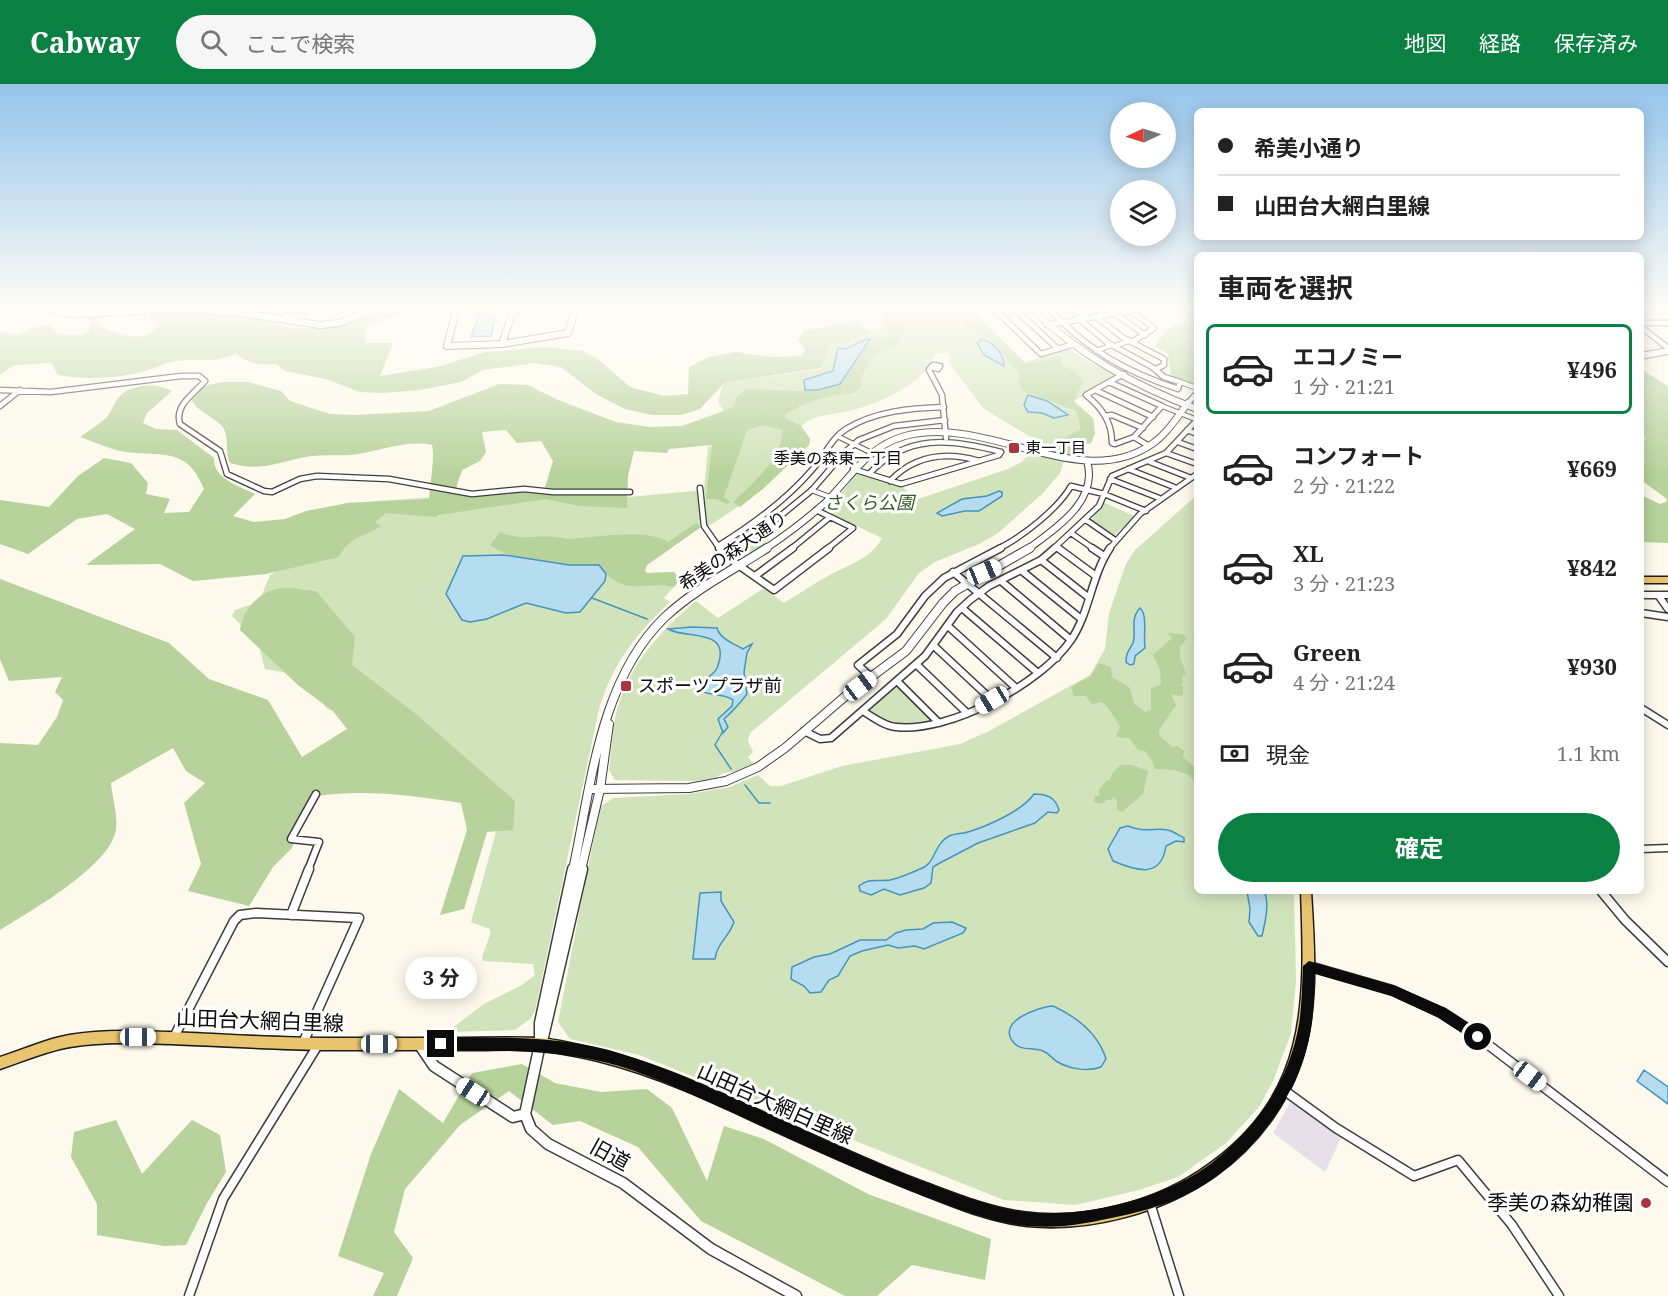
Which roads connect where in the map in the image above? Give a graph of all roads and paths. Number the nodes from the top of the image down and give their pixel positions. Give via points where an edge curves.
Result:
1 (1099, 364) edge
2 (1118, 364) edge
3 (1146, 364) edge
4 (1164, 364) edge
5 (931, 369) dead end
6 (1156, 369) junction
7 (1130, 370) junction
8 (1120, 376) junction
9 (1109, 382) junction
10 (1180, 382) junction
11 (1194, 387) edge
12 (21, 389) junction
13 (0, 390) edge
14 (1095, 390) junction
15 (1194, 397) edge
16 (1188, 404) junction
17 (0, 406) edge
18 (1162, 406) junction
19 (944, 407) junction
20 (1194, 407) edge
21 (1180, 413) junction
22 (1106, 416) junction
23 (1153, 417) junction
24 (1194, 418) edge
25 (945, 420) junction
26 (1194, 421) edge
27 (1143, 428) junction
28 (1187, 430) junction
29 (946, 431) junction
30 (1194, 433) edge
31 (837, 436) junction
32 (1134, 437) junction
33 (947, 441) junction
34 (1178, 442) junction
35 (1007, 443) junction
36 (854, 444) junction
37 (1149, 446) junction
38 (1194, 448) edge
39 (870, 452) junction
40 (1001, 452) junction
41 (1166, 453) junction
42 (1122, 457) junction
43 (1087, 460) junction
44 (980, 461) junction
45 (1150, 462) junction
46 (1194, 463) edge
47 (853, 469) junction
48 (1130, 469) junction
49 (869, 474) junction
50 (1194, 476) edge
51 (1110, 479) junction
52 (890, 481) junction
53 (700, 488) dead end
54 (1174, 488) junction
55 (812, 490) junction
56 (1088, 490) junction
57 (630, 492) dead end
58 (1104, 494) junction
59 (830, 497) junction
60 (1159, 498) junction
61 (816, 510) junction
62 (1146, 511) junction
63 (830, 517) junction
64 (1086, 520) junction
65 (751, 525) junction
66 (1071, 533) junction
67 (1114, 540) junction
68 (718, 546) junction
69 (1056, 546) junction
70 (1104, 556) junction
71 (1041, 560) junction
72 (741, 566) junction
73 (952, 572) junction
74 (1022, 572) junction
75 (755, 576) junction
76 (1096, 576) junction
77 (1644, 580) edge
78 (1668, 580) edge
79 (966, 582) junction
80 (1001, 582) junction
81 (979, 593) junction
82 (1644, 595) edge
83 (1658, 595) junction
84 (1668, 596) edge
85 (1088, 597) junction
86 (962, 608) junction
87 (1668, 609) edge
88 (1644, 613) edge
89 (1668, 617) edge
90 (1080, 618) junction
91 (948, 626) junction
92 (1071, 640) junction
93 (934, 646) junction
94 (1057, 658) junction
95 (916, 664) junction
96 (1038, 674) junction
97 (871, 677) junction
98 (897, 681) junction
99 (1015, 687) junction
100 (992, 700) junction
101 (1644, 710) edge
102 (863, 711) junction
103 (967, 713) junction
104 (939, 723) junction
105 (1668, 725) edge
106 (804, 730) junction
107 (596, 789) junction
108 (316, 794) dead end
109 (1668, 848) edge
110 (1644, 849) edge
111 (1306, 894) edge
112 (1603, 894) edge
113 (291, 915) junction
114 (1668, 962) edge
115 (1309, 966) junction
116 (174, 1037) junction
117 (303, 1044) junction
118 (318, 1044) junction
119 (419, 1044) junction
120 (540, 1044) junction
121 (0, 1064) edge
122 (1285, 1091) junction
123 (525, 1114) junction
124 (1668, 1182) edge
125 (1149, 1203) junction
126 (189, 1296) edge
127 (796, 1296) edge
128 (1179, 1296) edge
129 (1559, 1296) edge

1 - 8 street
2 - 7 street
3 - 6 street
4 - 6 street
5 - 19 street
6 - 10 street via 1164,377
7 - 8 street
7 - 10 street via 1173,389 1178,389
8 - 9 street
8 - 16 street
9 - 14 street
9 - 18 street
10 - 11 street
12 - 13 street
12 - 17 street
12 - 57 street via 51,392 199,376 205,381 179,411 181,426 221,452 227,474 264,491 272,492 317,476 388,479 472,494 524,489
14 - 22 street via 1086,395
14 - 23 street
15 - 16 street
16 - 20 street
16 - 21 street, 希美の森大通り
18 - 21 street
18 - 23 street
19 - 25 street
19 - 31 street via 885,414
21 - 24 street
21 - 37 street, 希美の森大通り
22 - 27 street
22 - 32 street via 1112,443
23 - 27 street
25 - 29 street
25 - 36 street via 916,421 882,429
26 - 28 street
27 - 32 street
28 - 30 street
28 - 34 street
29 - 33 street
29 - 35 street, 希美の森大通り
29 - 39 street, 希美の森大通り via 908,435
31 - 36 street
31 - 65 street via 810,473
32 - 37 street
33 - 40 street
33 - 49 street via 899,450
34 - 38 street
34 - 41 street
35 - 40 street
35 - 43 street, 希美の森大通り via 1053,457
36 - 39 street
36 - 55 street
37 - 42 street, 希美の森大通り
39 - 47 street, 希美の森大通り
40 - 44 street
41 - 45 street
41 - 46 street
42 - 43 street, 希美の森大通り
42 - 48 street
43 - 56 street
44 - 52 street via 901,484
44 - 52 street via 948,455 928,457 902,468
45 - 48 street
45 - 50 street
47 - 49 street
47 - 59 street, 希美の森大通り
48 - 51 street
48 - 54 street
49 - 52 street
50 - 54 street
51 - 58 street
51 - 60 street
53 - 68 street via 704,525
54 - 60 street
55 - 59 street
55 - 65 street via 762,531
56 - 58 street
56 - 73 street via 1071,486 1064,498 1012,542
56 - 79 street via 1079,504 1029,548
58 - 62 street
58 - 64 street
59 - 61 street, 希美の森大通り
60 - 62 street
61 - 63 street
61 - 72 street, 希美の森大通り
62 - 67 street
63 - 75 street
63 - 75 street via 853,528 774,590
64 - 66 street
64 - 67 street
65 - 68 street
66 - 69 street
66 - 70 street
67 - 70 street
68 - 72 street
69 - 71 street
69 - 76 street
70 - 76 street
71 - 74 street
71 - 85 street
72 - 75 street
72 - 107 street, 希美の森大通り via 687,600 650,633 625,672 613,700
73 - 79 street
73 - 97 street via 925,596 897,634 858,665
74 - 80 street
74 - 90 street
76 - 85 street
77 - 78 main road
79 - 81 street
79 - 97 street via 935,611 912,645
80 - 81 street
80 - 92 street
81 - 86 street
81 - 94 street
82 - 83 street
83 - 84 street
83 - 87 street
85 - 90 street
86 - 91 street
86 - 96 street
88 - 89 street
90 - 92 street
91 - 93 street
91 - 99 street
92 - 94 street
93 - 95 street
93 - 100 street
94 - 96 street
95 - 98 street
95 - 103 street
96 - 99 street
97 - 106 street
98 - 102 street
98 - 104 street
99 - 100 street
100 - 103 street
101 - 105 street
102 - 104 street via 896,727
102 - 106 street via 831,738 820,740
103 - 104 street
106 - 107 street via 766,763 720,783 683,789
107 - 120 street, 希美の森大通り via 548,1024
108 - 113 street via 291,839 319,842
109 - 110 street
111 - 115 main road, 山田台大網白里線
112 - 114 street
113 - 116 street via 256,913 240,915 234,921
113 - 117 street via 359,918
115 - 122 main road, 山田台大網白里線 via 1304,1037
115 - 124 street via 1392,990 1442,1013
116 - 117 main road, 山田台大網白里線
116 - 121 main road, 山田台大網白里線 via 91,1037 60,1043
117 - 118 main road, 山田台大網白里線
118 - 119 main road, 山田台大網白里線
118 - 126 street via 223,1199
119 - 120 main road, 山田台大網白里線
119 - 123 street via 434,1066 513,1117
120 - 123 street, 希美の森大通り
120 - 125 main road, 山田台大網白里線 via 619,1060 665,1076 886,1175 984,1211 1026,1219 1072,1220
122 - 125 main road, 山田台大網白里線 via 1228,1158 1204,1177
122 - 129 street via 1414,1176 1458,1160 1537,1259
123 - 127 street, 旧道 via 531,1129 548,1144 623,1183 711,1249
125 - 128 street

